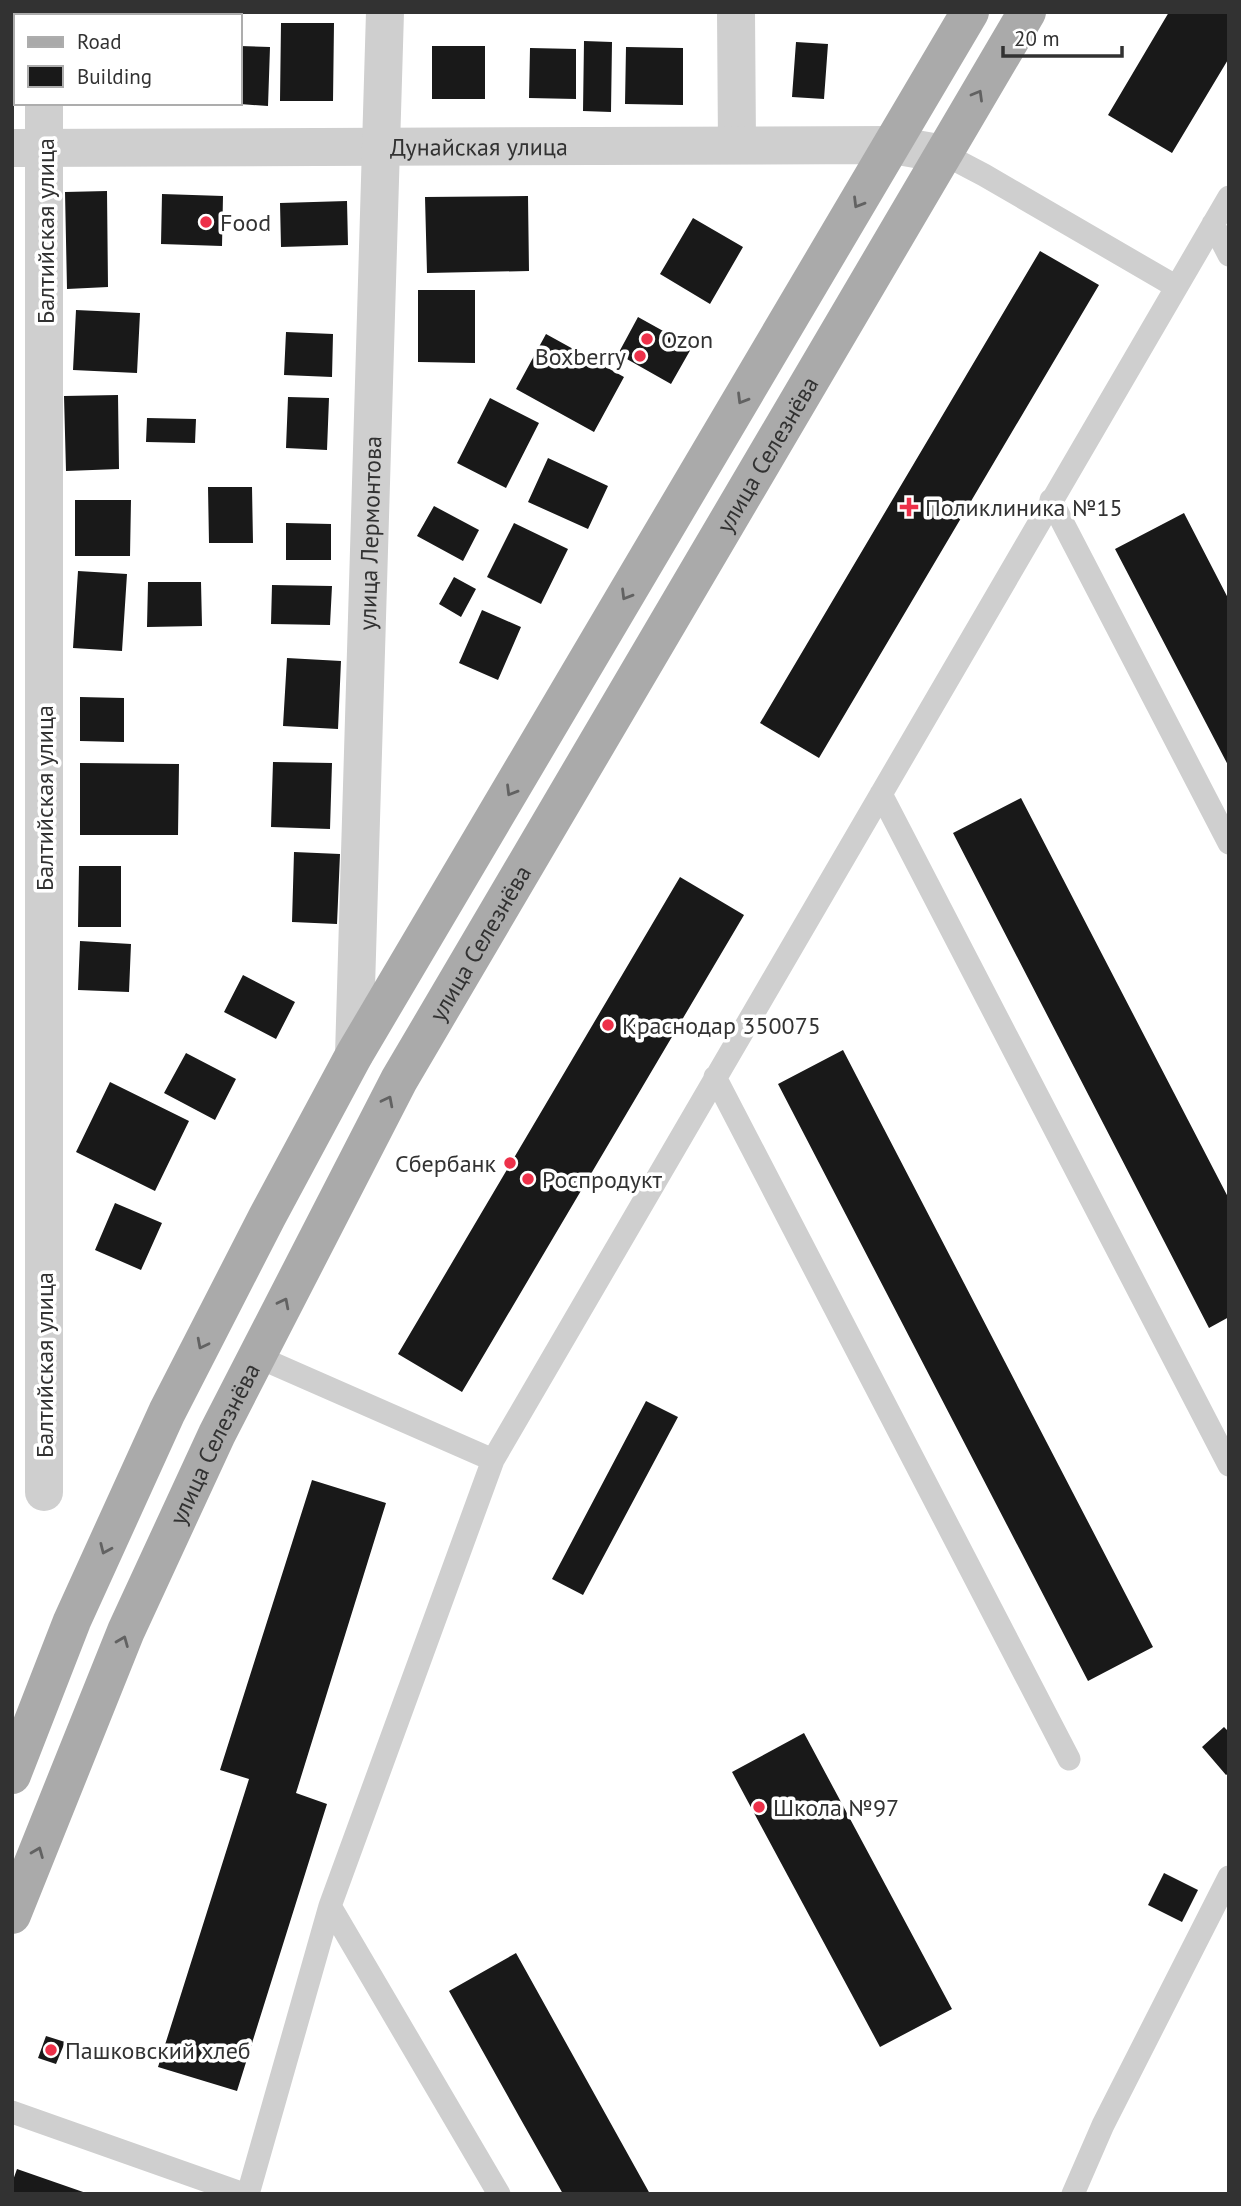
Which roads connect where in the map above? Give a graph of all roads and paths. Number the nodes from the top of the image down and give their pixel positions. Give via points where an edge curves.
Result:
1 (385, 12) edge
2 (736, 12) edge
3 (970, 12) edge
4 (1027, 12) edge
5 (43, 105) edge
6 (737, 145) junction
7 (893, 145) junction
8 (383, 146) junction
9 (29, 148) edge
10 (944, 154) junction
11 (1229, 197) edge
12 (1213, 224) junction
13 (1229, 254) edge
14 (1175, 286) junction
15 (1051, 500) junction
16 (881, 794) junction
17 (1229, 843) edge
18 (354, 1055) junction
19 (715, 1077) junction
20 (256, 1356) junction
21 (493, 1460) junction
22 (1229, 1465) edge
23 (44, 1492) dead end
24 (1069, 1759) dead end
25 (12, 1775) edge
26 (1229, 1877) edge
27 (330, 1906) junction
28 (12, 1915) edge
29 (12, 2112) edge
30 (246, 2194) edge
31 (499, 2194) edge
32 (1073, 2194) edge

1 - 8 street, улица Лермонтова
2 - 6 street
3 - 7 main road, улица Селезнёва
10 -> 4 main road, улица Селезнёва
5 - 9 street, Балтийская улица
6 - 7 street, Дунайская улица
6 - 8 street, Дунайская улица
7 - 10 street, Дунайская улица
7 -> 18 main road, улица Селезнёва
8 - 9 street, Дунайская улица
8 - 18 street, улица Лермонтова
9 - 23 street, Балтийская улица
10 - 14 lane
20 -> 10 main road, улица Селезнёва via 399,1080
11 - 12 lane
12 - 13 lane
12 - 14 lane
14 - 15 lane
15 - 16 lane
15 - 17 lane
16 - 19 lane
16 - 22 lane
18 -> 25 main road, улица Селезнёва via 167,1412 72,1621
19 - 21 lane
19 - 24 lane
20 - 21 lane
28 -> 20 main road, улица Селезнёва via 127,1631
21 - 27 lane
26 - 32 lane via 1103,2125
27 - 30 lane
27 - 31 lane
29 - 30 lane

